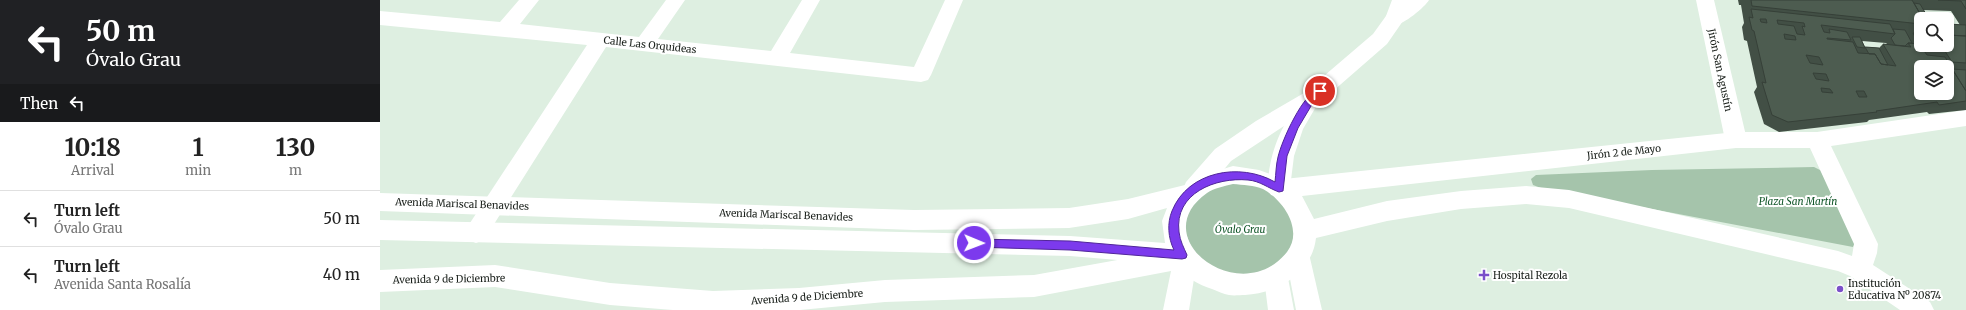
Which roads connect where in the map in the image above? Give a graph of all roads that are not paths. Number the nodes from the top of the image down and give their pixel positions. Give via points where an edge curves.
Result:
1 (530, 0) edge
2 (676, 0) edge
3 (811, 0) edge
4 (954, 0) edge
5 (1420, 0) edge
6 (1705, 0) edge
7 (1398, 9) edge
8 (380, 18) edge
9 (505, 29) junction
10 (601, 39) junction
11 (644, 44) junction
12 (777, 59) junction
13 (1311, 99) junction
14 (1966, 118) edge
15 (1736, 140) junction
16 (1817, 140) junction
17 (1280, 189) junction
18 (1191, 191) junction
19 (380, 202) edge
20 (493, 205) junction
21 (380, 230) edge
22 (1305, 231) junction
23 (476, 233) junction
24 (1184, 258) junction
25 (1298, 258) junction
26 (1858, 268) junction
27 (1276, 278) junction
28 (380, 281) edge
29 (1176, 310) edge
30 (1281, 310) edge
31 (1309, 310) edge
32 (1921, 310) edge

1 - 9 main road
2 - 11 main road
3 - 12 main road
4 - 12 main road, Calle Las Orquideas via 921,75
5 - 7 main road
6 - 15 main road, Jirón San Agustín
7 - 13 main road via 1380,39
8 - 9 main road, Calle Las Orquideas
9 - 10 main road, Calle Las Orquideas
10 - 11 main road, Calle Las Orquideas
10 - 20 main road
11 - 12 main road, Calle Las Orquideas
13 - 17 main road via 1294,128 1283,156
13 - 18 main road via 1223,155
14 - 16 main road, Jirón 2 de Mayo
15 - 16 main road, Jirón 2 de Mayo
15 - 17 main road, Jirón 2 de Mayo
16 - 26 main road via 1866,244 1863,261
17 - 18 main road via 1267,181 1234,175 1201,183
17 - 22 main road via 1294,201 1302,215
18 - 20 main road, Avenida Mariscal Benavides via 1128,209 1069,218 914,220
18 - 24 main road via 1180,204 1174,218 1177,246
19 - 20 main road, Avenida Mariscal Benavides
20 - 23 main road
21 - 23 main road
22 - 25 main road via 1304,245
22 - 26 main road via 1387,211 1461,200 1526,195 1569,199 1800,252
23 - 24 main road via 1070,246
24 - 27 main road via 1200,273 1217,281 1238,285 1258,284
24 - 28 main road, Avenida 9 de Diciembre via 1034,286 885,291 799,299 713,302 610,294 495,276
24 - 29 main road
25 - 27 main road
25 - 31 main road
26 - 32 main road
27 - 30 main road

